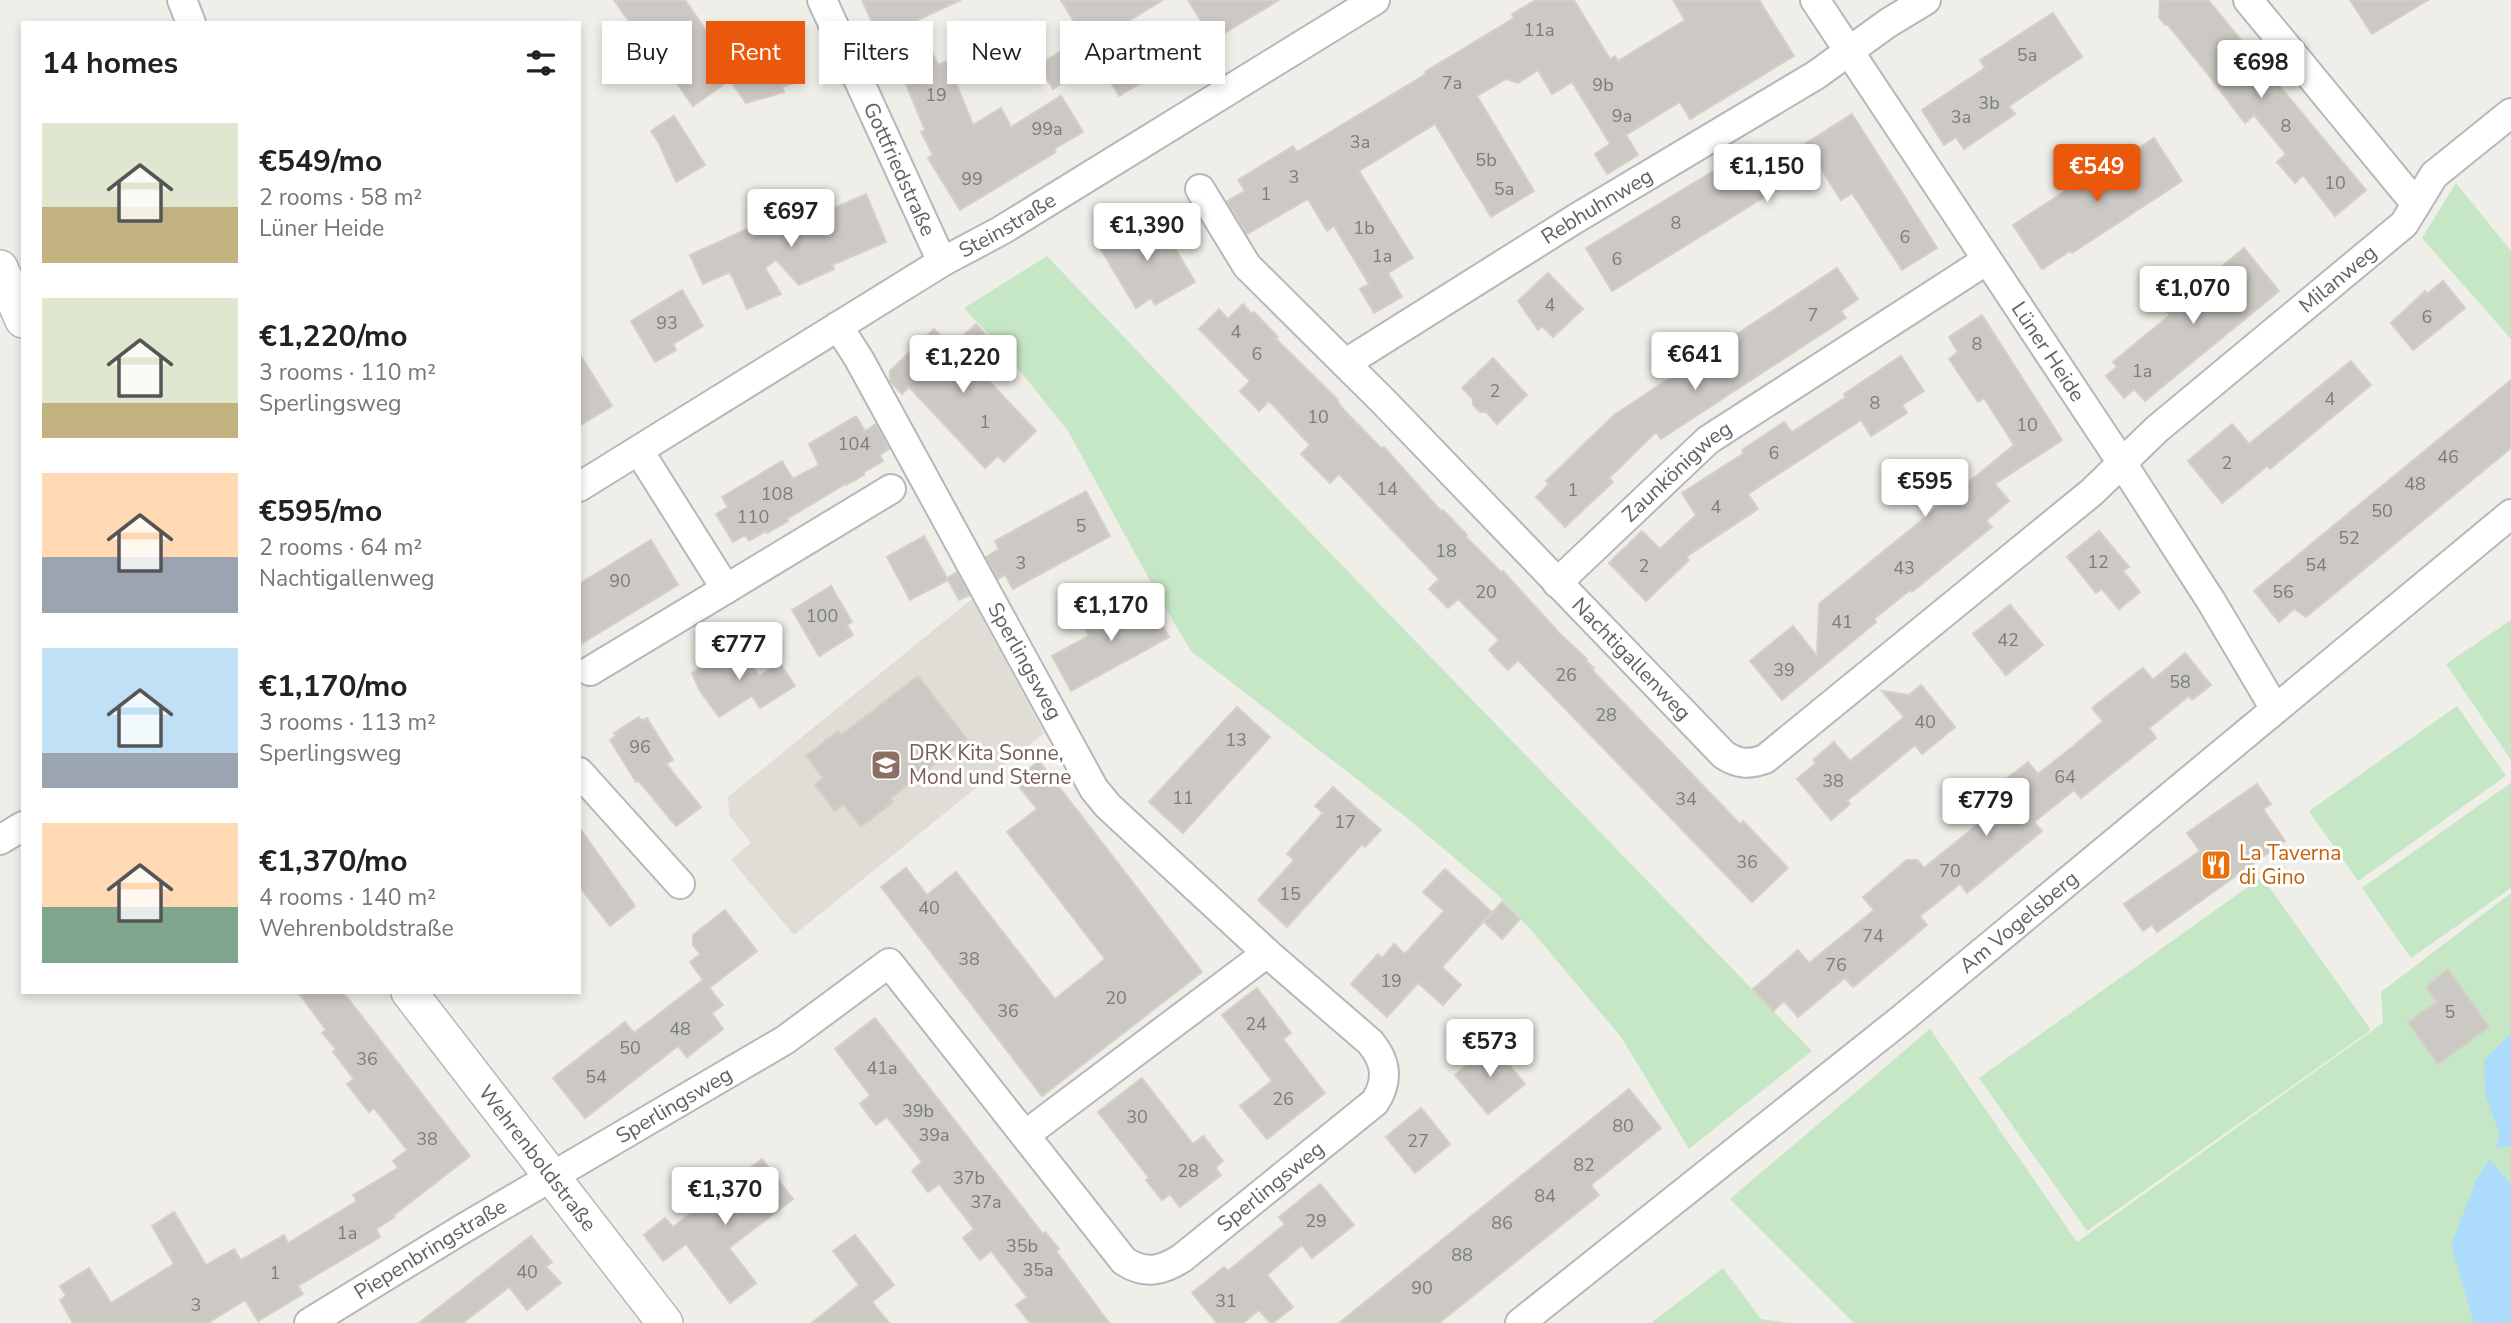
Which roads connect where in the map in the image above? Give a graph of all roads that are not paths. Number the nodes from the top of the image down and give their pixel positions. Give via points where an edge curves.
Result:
1 (182, 0) edge
2 (822, 0) edge
3 (1375, 0) edge
4 (1815, 0) edge
5 (1926, 0) edge
6 (2248, 0) edge
7 (190, 21) edge
8 (1848, 50) junction
9 (2511, 113) edge
10 (1200, 189) dead end
11 (2416, 204) junction
12 (1987, 260) junction
13 (942, 262) junction
14 (0, 268) edge
15 (21, 315) edge
16 (838, 326) junction
17 (1346, 363) junction
18 (639, 451) junction
19 (2122, 463) junction
20 (581, 486) edge
21 (891, 489) dead end
22 (2511, 514) edge
23 (1557, 583) junction
24 (726, 589) junction
25 (590, 671) dead end
26 (2275, 709) junction
27 (581, 774) edge
28 (21, 827) edge
29 (0, 840) edge
30 (680, 884) dead end
31 (1267, 953) junction
32 (411, 994) edge
33 (1025, 1135) junction
34 (552, 1177) junction
35 (309, 1323) edge
36 (665, 1323) edge
37 (1520, 1323) edge

1 - 7 street
2 - 13 street, Gottfriedstraße
3 - 13 street, Steinstraße via 1002,230
4 - 8 street, Lüner Heide
5 - 8 street, Rebhuhnweg
6 - 11 street
8 - 12 street, Lüner Heide
8 - 17 street, Rebhuhnweg via 1815,75
9 - 11 street, Milanweg via 2434,175
10 - 17 street, Nachtigallenweg via 1247,266
11 - 19 street, Milanweg via 2404,224
12 - 19 street, Lüner Heide
12 - 23 street, Zaunkönigweg via 1708,440
13 - 16 street, Steinstraße
14 - 15 street
16 - 18 street, Steinstraße
16 - 31 street, Sperlingsweg via 1094,789
17 - 23 street, Nachtigallenweg
18 - 20 street, Steinstraße
18 - 24 street
19 - 23 street, Nachtigallenweg via 2071,510 1765,759 1754,763 1724,755
19 - 26 street, Lüner Heide
21 - 24 street
22 - 26 street, Am Vogelsberg
24 - 25 street
26 - 37 street, Am Vogelsberg via 1903,1018
27 - 30 street
28 - 29 street
31 - 33 street
31 - 33 street, Sperlingsweg via 1370,1042 1382,1060 1384,1082 1375,1102 1182,1258 1156,1271 1124,1261
32 - 34 street, Wehrenboldstraße
33 - 34 street, Sperlingsweg via 889,962 785,1040
34 - 35 street, Piepenbringstraße
34 - 36 street, Wehrenboldstraße

